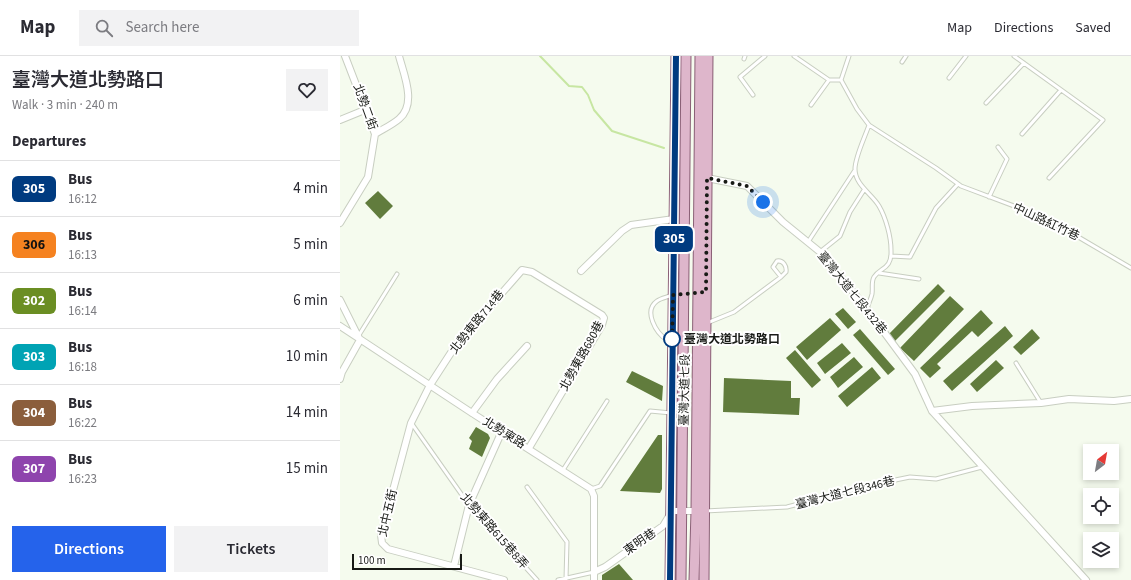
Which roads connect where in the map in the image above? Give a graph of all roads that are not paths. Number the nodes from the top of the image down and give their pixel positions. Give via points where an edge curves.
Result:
1 (345, 56) edge
2 (399, 56) edge
3 (676, 56) edge
4 (686, 56) edge
5 (700, 56) edge
6 (708, 56) edge
7 (765, 56) edge
8 (794, 56) edge
9 (849, 56) edge
10 (906, 56) edge
11 (966, 56) edge
12 (1014, 56) edge
13 (902, 62) dead end
14 (1024, 63) junction
15 (949, 78) dead end
16 (829, 80) junction
17 (841, 80) junction
18 (1061, 90) junction
19 (753, 95) dead end
20 (986, 103) dead end
21 (811, 105) dead end
22 (367, 109) junction
23 (340, 120) edge
24 (869, 125) junction
25 (375, 134) junction
26 (1022, 134) dead end
27 (998, 147) dead end
28 (855, 170) junction
29 (707, 178) junction
30 (1049, 178) dead end
31 (958, 184) junction
32 (864, 190) junction
33 (989, 197) junction
34 (674, 219) junction
35 (340, 223) edge
36 (808, 242) junction
37 (820, 252) junction
38 (891, 256) junction
39 (1131, 268) edge
40 (581, 271) dead end
41 (532, 272) joint
42 (879, 273) junction
43 (397, 274) dead end
44 (781, 277) junction
45 (919, 279) dead end
46 (702, 292) junction
47 (684, 293) junction
48 (673, 295) junction
49 (340, 300) edge
50 (867, 309) junction
51 (705, 323) junction
52 (340, 326) edge
53 (359, 338) junction
54 (672, 342) junction
55 (684, 343) junction
56 (527, 346) dead end
57 (1016, 363) dead end
58 (340, 379) edge
59 (430, 385) junction
60 (1131, 399) edge
61 (607, 401) dead end
62 (1042, 403) junction
63 (932, 411) junction
64 (472, 414) junction
65 (671, 414) junction
66 (410, 423) junction
67 (502, 431) junction
68 (528, 448) junction
69 (984, 467) junction
70 (563, 470) junction
71 (527, 487) dead end
72 (592, 489) junction
73 (469, 505) junction
74 (672, 511) junction
75 (683, 511) junction
76 (700, 511) junction
77 (454, 566) junction
78 (594, 572) junction
79 (566, 579) junction
80 (504, 580) edge
81 (537, 580) edge
82 (558, 580) edge
83 (594, 580) edge
84 (670, 580) edge
85 (681, 580) edge
86 (694, 580) edge
87 (704, 580) edge
88 (1086, 580) edge

1 - 22 street, 北勢二街
2 - 25 street via 410,101 400,118
3 - 34 main road, 臺灣大道七段
4 - 47 main road, 臺灣大道七段
5 - 46 main road, 臺灣大道七段
6 - 29 main road, 臺灣大道七段
7 - 19 lane via 740,77
8 - 16 lane
9 - 17 lane
10 - 13 lane
11 - 15 lane
12 - 14 lane
14 - 18 lane
14 - 20 lane
16 - 17 lane
16 - 21 lane
17 - 24 lane, 中山路紅竹巷
18 - 26 lane
18 - 30 lane via 1103,120
22 - 23 street
22 - 25 street, 北勢二街
24 - 28 lane
24 - 31 lane, 中山路紅竹巷
25 - 35 street, 北勢二街 via 368,177
27 - 33 lane via 1007,160
28 - 32 lane
28 - 36 lane
29 - 36 street, 臺灣大道七段432巷 via 747,186 783,222
29 - 46 main road, 臺灣大道七段
31 - 33 lane, 中山路紅竹巷
31 - 38 lane via 936,208 910,257
32 - 37 lane via 850,212 840,236
32 - 38 lane via 879,206 883,215
33 - 39 lane, 中山路紅竹巷 via 1030,212
34 - 40 street via 632,224
34 - 48 main road, 臺灣大道七段
36 - 37 street, 臺灣大道七段432巷
37 - 50 street, 臺灣大道七段432巷
38 - 42 lane via 890,262
41 - 59 street, 北勢東路714巷 via 522,270 512,281 454,348
41 - 68 street, 北勢東路680巷 via 604,318
42 - 45 lane
42 - 50 lane via 872,281 872,295
43 - 53 lane
44 - 44 lane via 786,272 786,266 777,260 773,267
44 - 51 lane via 734,312
46 - 47 lane
46 - 51 main road, 臺灣大道七段
46 - 76 main road, 臺灣大道七段
47 - 48 lane
47 - 55 main road, 臺灣大道七段
48 - 54 main road, 臺灣大道七段
48 - 54 lane via 657,301 650,315 657,331
49 - 53 street
50 - 63 street, 臺灣大道七段432巷 via 915,374
51 - 76 main road, 臺灣大道七段
52 - 53 street, 北勢東路
53 - 58 street
53 - 59 street, 北勢東路
54 - 55 lane
54 - 65 main road, 臺灣大道七段
55 - 75 main road, 臺灣大道七段
56 - 64 street via 497,379
57 - 62 lane
59 - 64 street, 北勢東路
59 - 66 street, 北中五街
60 - 62 street via 1069,399
61 - 70 lane
62 - 63 street via 972,406
63 - 69 street
64 - 67 street, 北勢東路
65 - 72 lane via 650,411 600,486
65 - 74 main road, 臺灣大道七段
66 - 73 lane, 北勢東路615巷8弄
66 - 77 street, 北中五街 via 381,535 382,543 388,549
67 - 68 street, 北勢東路
67 - 73 street
68 - 70 street, 北勢東路
69 - 76 lane, 臺灣大道七段346巷 via 936,479 910,477 787,507
69 - 88 street
70 - 72 street, 北勢東路
71 - 79 lane via 567,542
72 - 78 street
73 - 77 street
73 - 81 lane, 北勢東路615巷8弄
74 - 75 street
74 - 78 street, 東明巷 via 663,526
74 - 84 main road, 臺灣大道七段
75 - 76 street
75 - 85 main road, 臺灣大道七段
76 - 86 main road, 臺灣大道七段
76 - 87 main road, 臺灣大道七段
77 - 80 street, 北中五街
78 - 79 lane
78 - 83 street
79 - 82 lane

